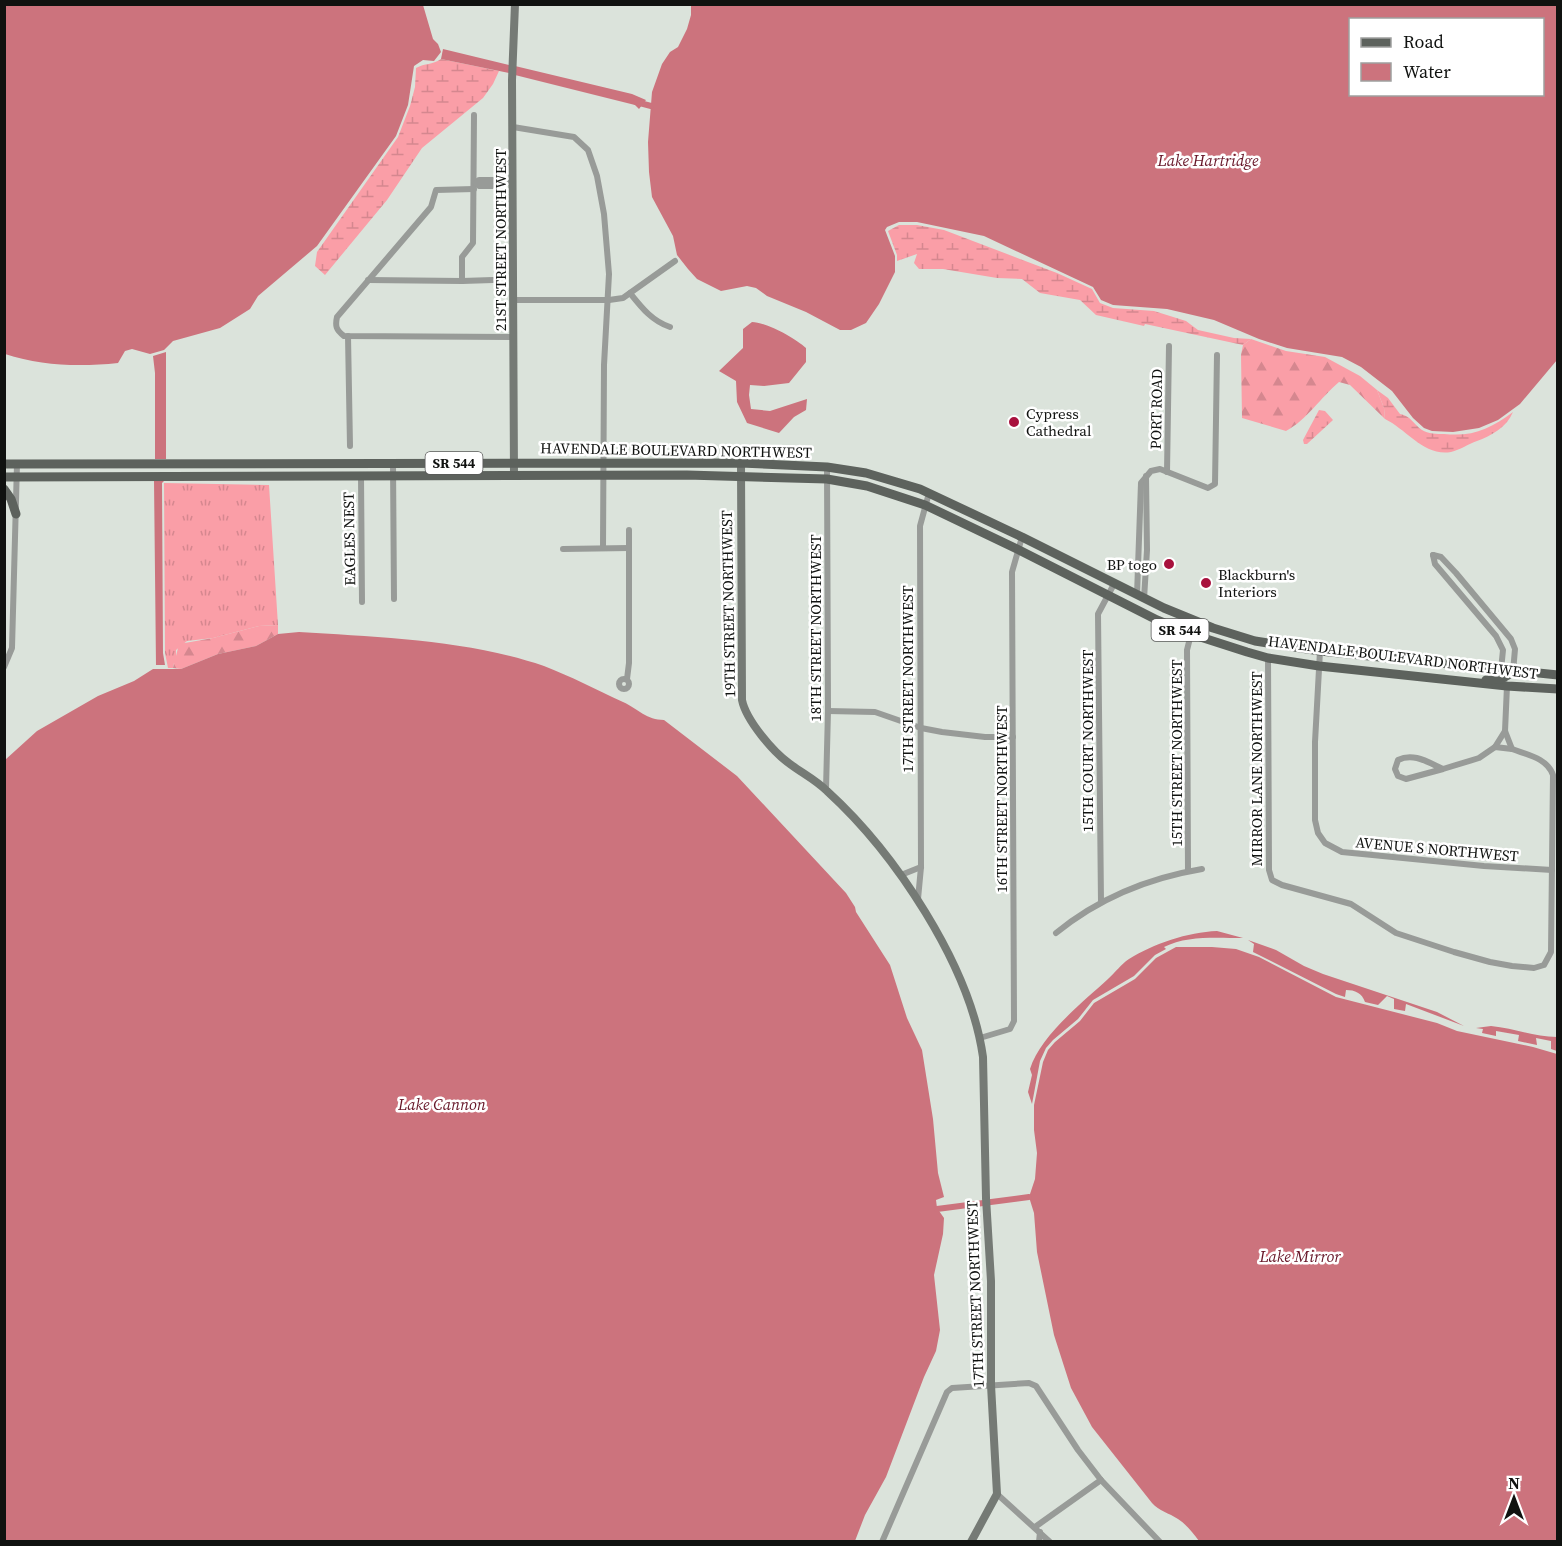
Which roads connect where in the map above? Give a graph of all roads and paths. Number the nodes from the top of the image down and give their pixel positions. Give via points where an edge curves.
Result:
1 (515, 4) edge
2 (474, 115) dead end
3 (513, 127) junction
4 (513, 183) junction
5 (475, 185) junction
6 (675, 261) dead end
7 (369, 280) junction
8 (462, 280) junction
9 (493, 280) dead end
10 (630, 293) junction
11 (513, 300) junction
12 (609, 300) junction
13 (670, 327) dead end
14 (348, 336) junction
15 (513, 337) junction
16 (1169, 346) dead end
17 (1217, 355) dead end
18 (350, 446) dead end
19 (240, 463) junction
20 (393, 463) junction
21 (514, 463) junction
22 (603, 463) junction
23 (741, 463) junction
24 (4, 464) edge
25 (17, 464) junction
26 (827, 467) junction
27 (1167, 472) junction
28 (240, 476) junction
29 (361, 476) junction
30 (393, 476) junction
31 (514, 476) junction
32 (741, 476) junction
33 (4, 477) edge
34 (17, 477) junction
35 (603, 477) junction
36 (827, 479) junction
37 (4, 489) edge
38 (929, 493) junction
39 (926, 505) junction
40 (16, 514) junction
41 (629, 530) dead end
42 (1022, 537) junction
43 (603, 548) junction
44 (629, 548) junction
45 (563, 549) dead end
46 (1019, 550) junction
47 (1114, 584) junction
48 (1107, 595) junction
49 (1141, 597) junction
50 (394, 599) dead end
51 (362, 602) dead end
52 (1191, 634) junction
53 (1256, 640) junction
54 (1320, 651) junction
55 (1268, 658) junction
56 (4, 666) edge
57 (1318, 666) junction
58 (1500, 671) junction
59 (1513, 672) junction
60 (1535, 674) junction
61 (1557, 675) edge
62 (627, 679) dead end
63 (1466, 682) junction
64 (1507, 686) junction
65 (1557, 689) edge
66 (828, 711) junction
67 (921, 728) junction
68 (1505, 731) junction
69 (1013, 737) junction
70 (1495, 747) junction
71 (1512, 749) junction
72 (1443, 770) junction
73 (826, 789) junction
74 (921, 867) junction
75 (1202, 869) dead end
76 (1552, 870) junction
77 (1188, 872) junction
78 (901, 874) junction
79 (918, 899) junction
80 (1101, 903) junction
81 (1056, 933) dead end
82 (980, 1038) junction
83 (991, 1385) junction
84 (1101, 1480) junction
85 (997, 1494) junction
86 (1037, 1530) junction
87 (882, 1542) edge
88 (971, 1542) edge
89 (1039, 1542) edge
90 (1050, 1542) edge
91 (1160, 1542) edge

1 - 3 street, 21ST STREET NORTHWEST
2 - 5 street
3 - 4 street, 21ST STREET NORTHWEST
3 - 12 street via 574,137 588,150 604,214
4 - 5 street via 479,180
4 - 11 street, 21ST STREET NORTHWEST
5 - 7 street via 436,190 431,207
5 - 8 street via 474,243 462,257
6 - 10 street
7 - 8 street
7 - 14 street via 337,317 338,331
8 - 9 street
10 - 12 street
10 - 13 street via 648,315
11 - 12 street
11 - 15 street, 21ST STREET NORTHWEST
12 - 22 street via 603,365
14 - 15 street
14 - 18 street
15 - 21 street, 21ST STREET NORTHWEST
16 - 27 street, PORT ROAD
17 - 27 street via 1213,487
19 - 20 main road, HAVENDALE BOULEVARD NORTHWEST / SR 544
19 - 25 main road, HAVENDALE BOULEVARD NORTHWEST / SR 544
19 - 28 main road
20 - 21 main road, HAVENDALE BOULEVARD NORTHWEST / SR 544
20 - 30 street
21 - 22 main road, HAVENDALE BOULEVARD NORTHWEST / SR 544
21 - 31 street, 21ST STREET NORTHWEST
22 - 23 main road, HAVENDALE BOULEVARD NORTHWEST / SR 544
22 - 35 street
23 - 26 main road, HAVENDALE BOULEVARD NORTHWEST / SR 544
23 - 32 street, 19TH STREET NORTHWEST
24 - 25 main road, SR 544
25 - 34 street
26 - 36 street, 18TH STREET NORTHWEST
26 - 38 main road, HAVENDALE BOULEVARD NORTHWEST / SR 544 via 866,473
27 - 49 street via 1155,469 1146,476 1147,550
28 - 29 main road, HAVENDALE BOULEVARD NORTHWEST / SR 544
28 - 34 main road, HAVENDALE BOULEVARD NORTHWEST / SR 544
29 - 30 main road, HAVENDALE BOULEVARD NORTHWEST / SR 544
29 - 51 street, EAGLES NEST
30 - 31 main road, HAVENDALE BOULEVARD NORTHWEST / SR 544
30 - 50 street
31 - 35 main road, HAVENDALE BOULEVARD NORTHWEST / SR 544
32 - 35 main road, HAVENDALE BOULEVARD NORTHWEST / SR 544
32 - 36 main road, HAVENDALE BOULEVARD NORTHWEST / SR 544
32 - 73 street, 19TH STREET NORTHWEST via 742,700 749,718 784,759
33 - 34 main road, SR 544
34 - 40 street
35 - 43 street
36 - 39 main road, HAVENDALE BOULEVARD NORTHWEST / SR 544 via 867,486
36 - 66 street, 18TH STREET NORTHWEST
37 - 40 main road
38 - 39 street, 17TH STREET NORTHWEST
38 - 42 main road, HAVENDALE BOULEVARD NORTHWEST / SR 544
39 - 46 main road, HAVENDALE BOULEVARD NORTHWEST / SR 544
39 - 67 street, 17TH STREET NORTHWEST via 920,548
40 - 56 street via 12,648
41 - 44 street
42 - 46 street, 16TH STREET NORTHWEST
42 - 47 main road, HAVENDALE BOULEVARD NORTHWEST / SR 544
43 - 44 street
43 - 45 street
44 - 62 street
46 - 48 main road, HAVENDALE BOULEVARD NORTHWEST / SR 544
46 - 69 street, 16TH STREET NORTHWEST via 1012,572
47 - 48 street, 15TH COURT NORTHWEST
47 - 49 main road, HAVENDALE BOULEVARD NORTHWEST / SR 544
48 - 52 main road, HAVENDALE BOULEVARD NORTHWEST / SR 544
48 - 80 street, 15TH COURT NORTHWEST via 1098,614
49 - 53 main road, HAVENDALE BOULEVARD NORTHWEST / SR 544 via 1213,628
52 - 53 main road via 1203,632 1234,640
52 - 55 main road, HAVENDALE BOULEVARD NORTHWEST / SR 544
52 - 77 street, 15TH STREET NORTHWEST via 1187,650
53 - 54 main road, HAVENDALE BOULEVARD NORTHWEST / SR 544
54 - 57 street
54 - 58 main road, HAVENDALE BOULEVARD NORTHWEST / SR 544
55 - 57 main road, HAVENDALE BOULEVARD NORTHWEST / SR 544
55 - 76 street, MIRROR LANE NORTHWEST via 1272,880 1351,904 1396,933 1483,961 1534,968 1544,965 1551,952
57 - 63 main road, HAVENDALE BOULEVARD NORTHWEST / SR 544
57 - 76 street, AVENUE S NORTHWEST via 1315,820 1324,842 1342,852
58 - 59 main road, HAVENDALE BOULEVARD NORTHWEST / SR 544
58 - 59 street via 1503,650 1496,636 1435,564 1433,555 1441,557 1456,573 1511,639 1515,649
59 - 60 main road, HAVENDALE BOULEVARD NORTHWEST / SR 544
59 - 63 main road via 1501,679
60 - 61 main road, HAVENDALE BOULEVARD NORTHWEST / SR 544
60 - 64 main road
63 - 64 main road, HAVENDALE BOULEVARD NORTHWEST / SR 544
64 - 65 main road, HAVENDALE BOULEVARD NORTHWEST / SR 544
64 - 68 street
66 - 67 street via 874,712
66 - 73 street, 18TH STREET NORTHWEST
67 - 69 street via 980,737
67 - 74 street, 17TH STREET NORTHWEST
68 - 70 street
68 - 71 street
69 - 82 street, 16TH STREET NORTHWEST via 1014,1021 1010,1029
70 - 71 street
70 - 72 street via 1479,758
71 - 76 street via 1543,761 1553,775
72 - 72 street via 1406,779 1398,776 1395,769 1398,760 1406,756
73 - 78 street, 19TH STREET NORTHWEST
74 - 78 street
74 - 79 street, 17TH STREET NORTHWEST
75 - 77 street
77 - 80 street via 1136,886
78 - 79 street, 17TH STREET NORTHWEST
79 - 82 street, 17TH STREET NORTHWEST via 957,973
80 - 81 street
82 - 83 street, 17TH STREET NORTHWEST via 991,1281
83 - 84 street via 1036,1386
83 - 85 street, 17TH STREET NORTHWEST
83 - 87 street via 951,1388 947,1392
84 - 86 street
84 - 91 street
85 - 86 street
85 - 88 street
86 - 89 street
86 - 90 street

